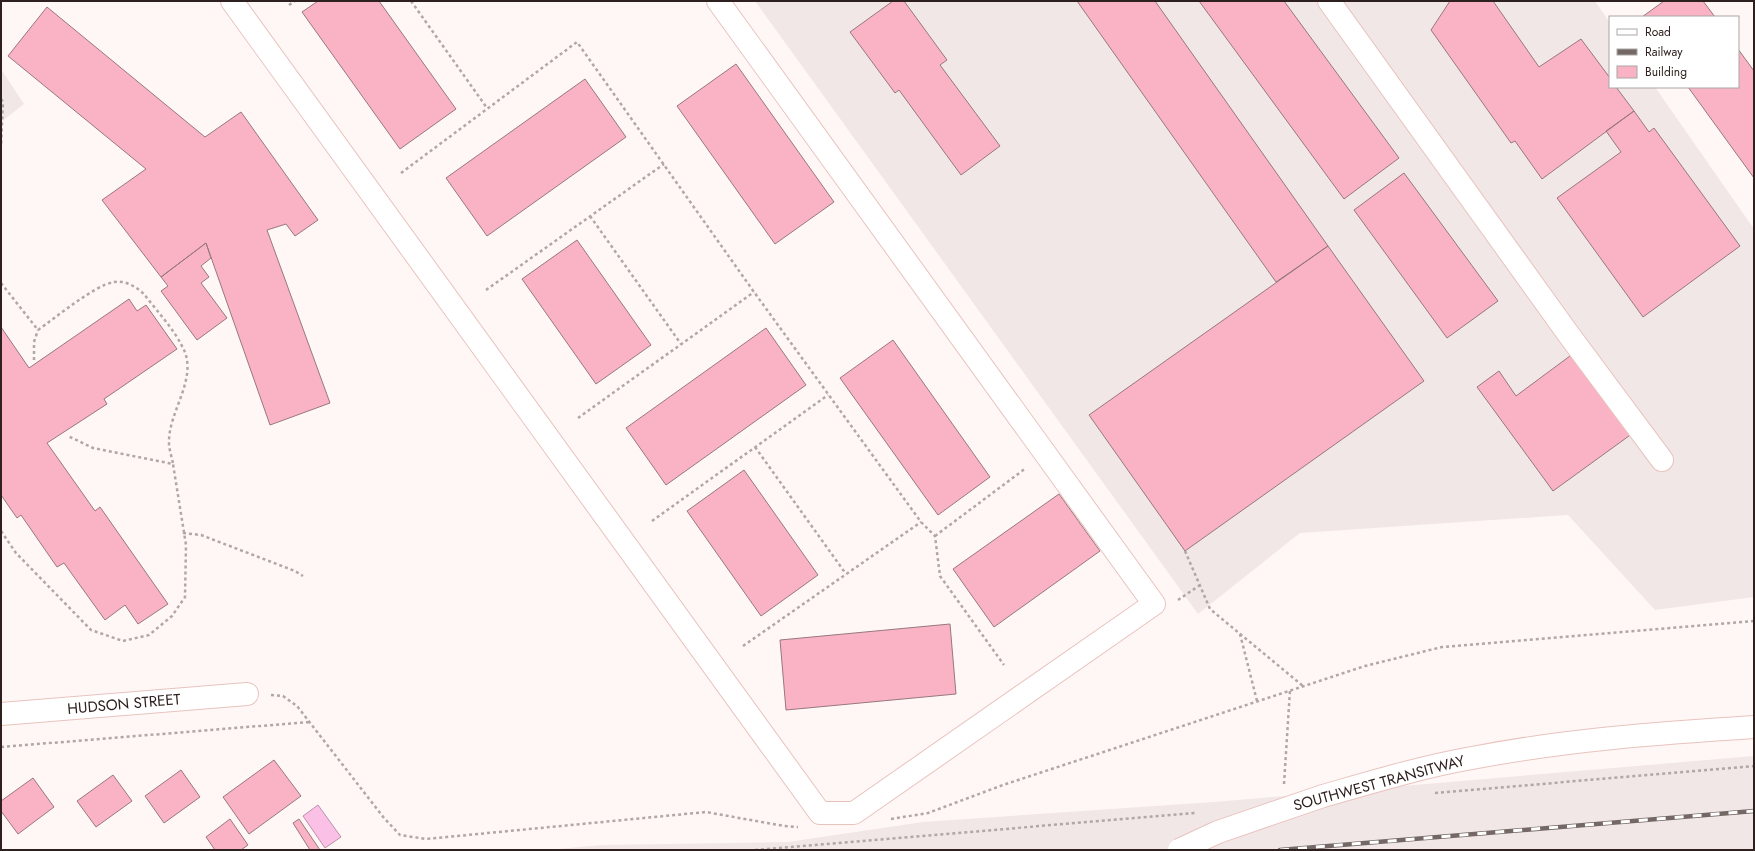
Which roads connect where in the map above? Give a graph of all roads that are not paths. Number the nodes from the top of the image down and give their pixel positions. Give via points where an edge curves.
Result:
1 (232, 1) edge
2 (718, 1) edge
3 (1329, 1) edge
4 (1662, 460) dead end
5 (247, 694) dead end
6 (1, 714) edge
7 (1754, 727) edge
8 (1179, 850) edge

1 - 2 street via 820,813 854,813 1154,604
3 - 4 street
5 - 6 street, HUDSON STREET
7 - 8 street, SOUTHWEST TRANSITWAY, bridge via 1643,734 1470,758 1414,770 1323,796 1218,832

